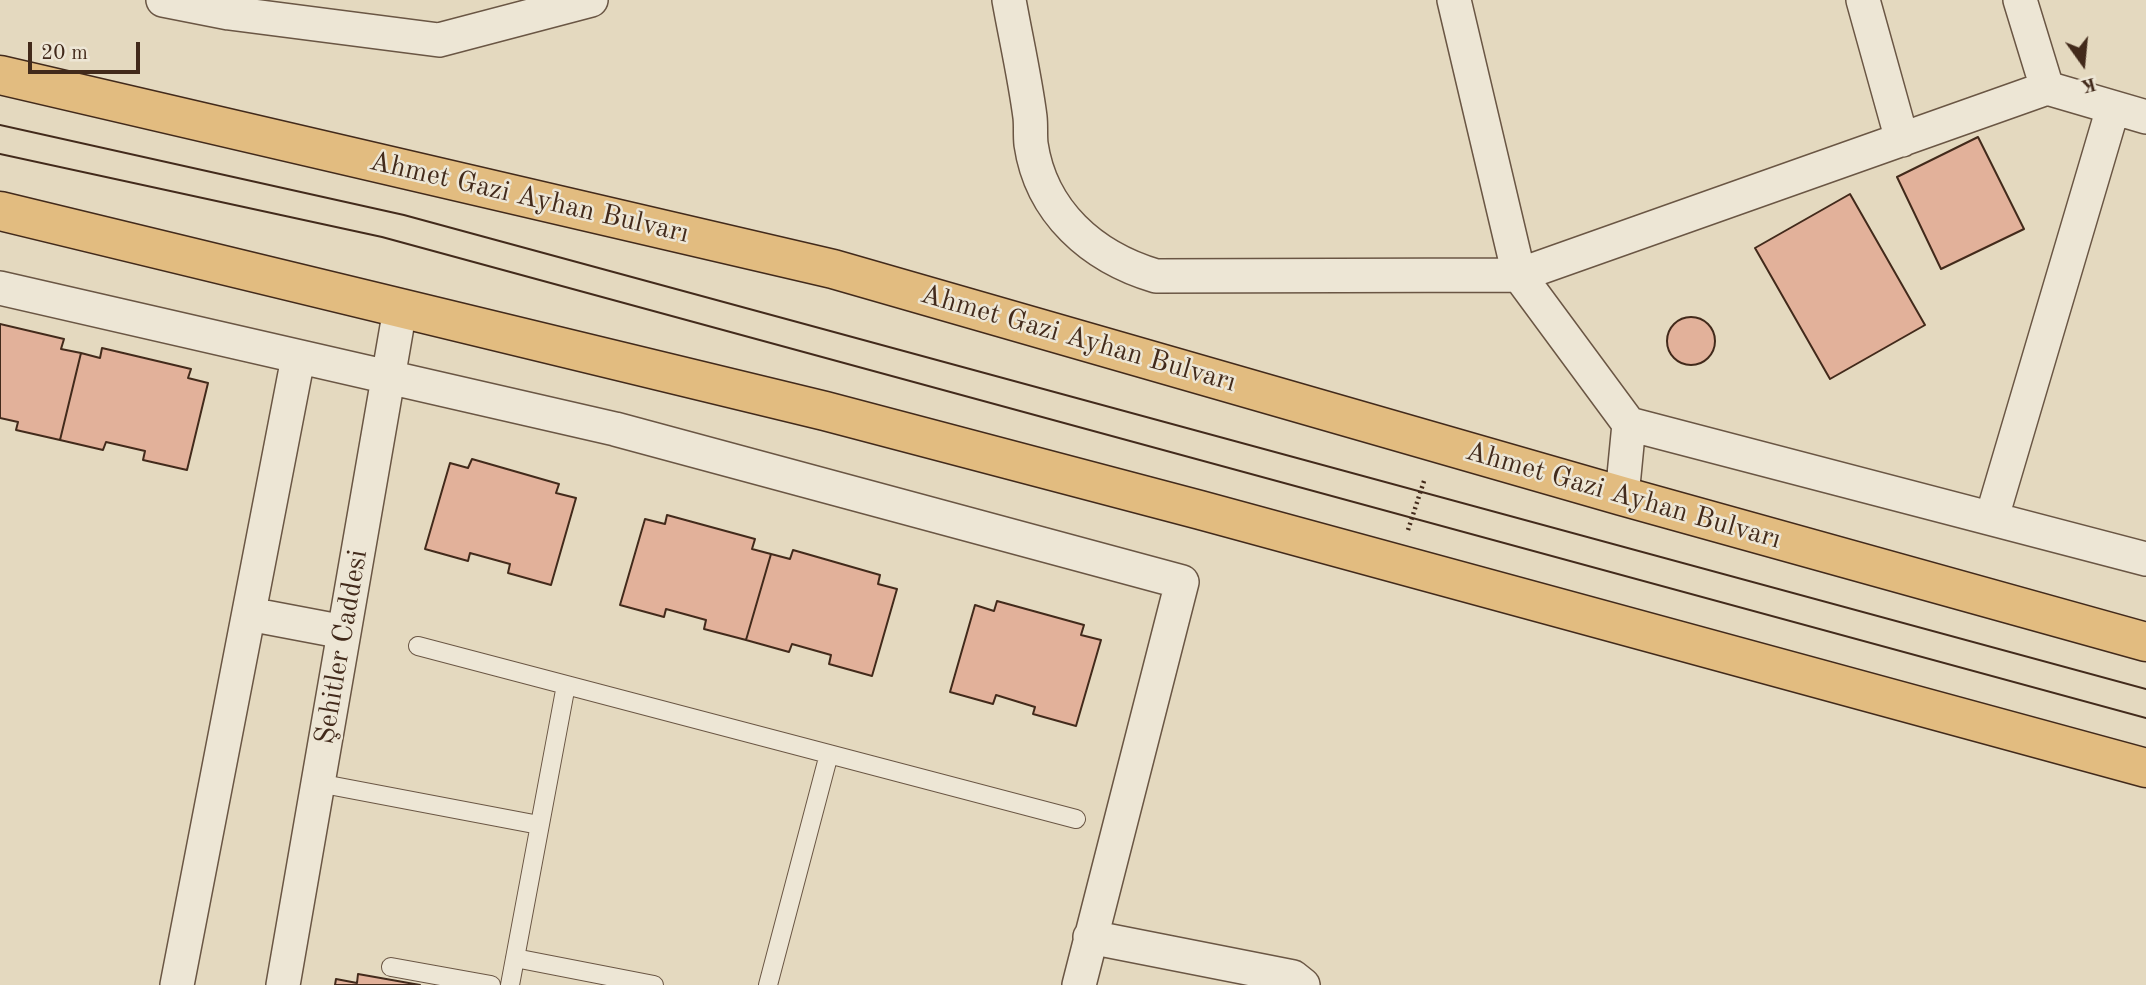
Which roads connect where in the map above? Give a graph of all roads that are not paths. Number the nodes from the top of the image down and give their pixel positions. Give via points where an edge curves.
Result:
1 (163, 0) edge
2 (591, 0) edge
3 (1009, 0) edge
4 (1454, 0) edge
5 (1863, 0) edge
6 (2020, 0) edge
7 (231, 7) edge
8 (0, 75) edge
9 (2047, 88) junction
10 (2113, 108) junction
11 (2146, 117) edge
12 (1902, 140) junction
13 (0, 211) edge
14 (1519, 275) junction
15 (0, 288) edge
16 (400, 309) junction
17 (298, 358) junction
18 (388, 379) junction
19 (1629, 424) junction
20 (1622, 496) junction
21 (1992, 517) junction
22 (2146, 559) edge
23 (248, 614) junction
24 (344, 632) junction
25 (2146, 642) edge
26 (418, 646) dead end
27 (566, 685) junction
28 (829, 754) junction
29 (2146, 768) edge
30 (318, 783) junction
31 (1076, 819) dead end
32 (539, 825) junction
33 (1090, 937) junction
34 (515, 958) junction
35 (391, 967) dead end
36 (177, 985) edge
37 (283, 985) edge
38 (491, 985) edge
39 (510, 985) edge
40 (654, 985) edge
41 (768, 985) edge
42 (1079, 985) edge
43 (1303, 985) edge

1 - 7 street
2 - 7 street via 439,40
3 - 14 street via 1031,143 1041,179 1074,231 1112,260 1156,276
4 - 14 street
5 - 12 street
6 - 9 street
8 - 20 main road, Ahmet Gazi Ayhan Bulvarı via 834,269
9 - 10 street
9 - 12 street
10 - 11 street
10 - 21 street
12 - 14 street
13 - 16 main road
14 - 19 street
15 - 17 street
16 - 18 street, Şehitler Caddesi
16 - 29 main road via 825,411
17 - 18 street
17 - 23 street
18 - 24 street, Şehitler Caddesi
18 - 33 street via 615,429 1182,582
19 - 20 street
19 - 21 street
20 - 25 main road, Ahmet Gazi Ayhan Bulvarı
21 - 22 street
23 - 24 street
23 - 36 street
24 - 30 street, Şehitler Caddesi
26 - 27 lane
27 - 28 lane
27 - 32 lane
28 - 31 lane
28 - 41 lane
30 - 32 lane
30 - 37 street, Şehitler Caddesi
32 - 34 lane
33 - 42 street
33 - 43 street via 1293,977
34 - 39 lane
34 - 40 lane
35 - 38 lane

